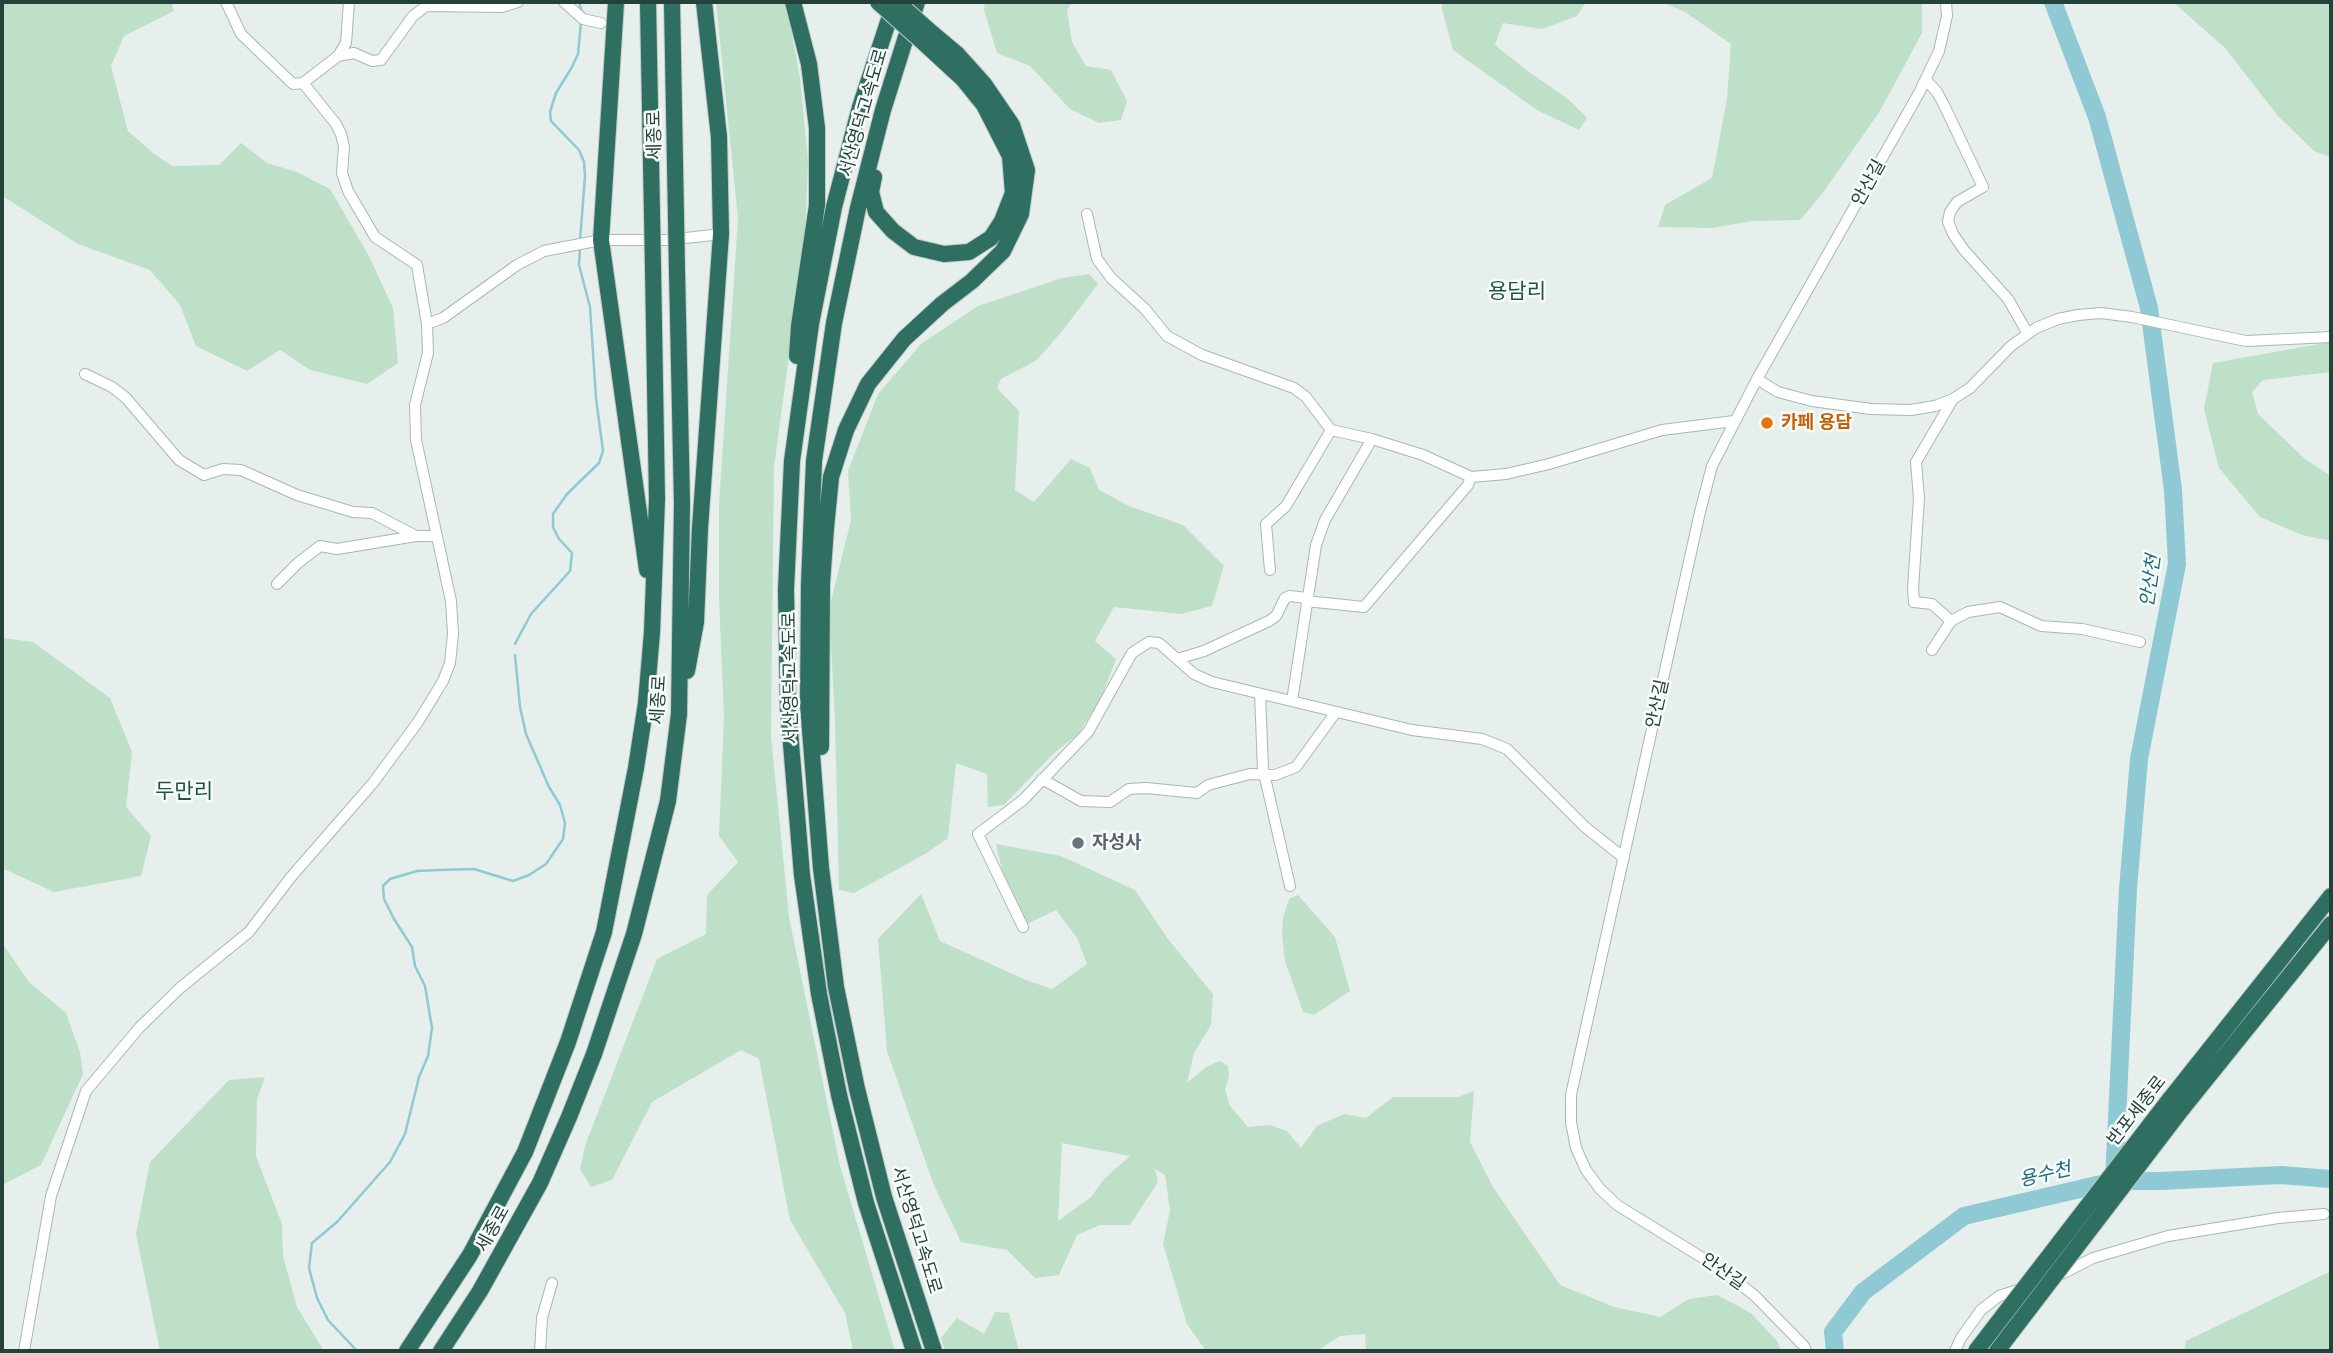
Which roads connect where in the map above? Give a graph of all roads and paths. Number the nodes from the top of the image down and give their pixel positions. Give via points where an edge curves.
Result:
1 (226, 2) edge
2 (349, 2) edge
3 (517, 2) edge
4 (564, 2) edge
5 (616, 2) edge
6 (648, 2) edge
7 (672, 2) edge
8 (704, 2) edge
9 (793, 2) edge
10 (878, 2) edge
11 (896, 2) edge
12 (917, 2) edge
13 (1946, 2) edge
14 (601, 23) dead end
15 (929, 38) junction
16 (338, 56) junction
17 (1926, 80) junction
18 (303, 83) junction
19 (883, 110) junction
20 (1087, 214) dead end
21 (722, 234) junction
22 (594, 242) junction
23 (427, 324) junction
24 (2028, 334) junction
25 (2331, 337) edge
26 (85, 374) dead end
27 (1757, 379) junction
28 (1953, 399) junction
29 (1734, 421) junction
30 (1331, 429) junction
31 (1372, 439) junction
32 (792, 461) junction
33 (1471, 477) junction
34 (416, 536) junction
35 (437, 536) junction
36 (1270, 570) dead end
37 (277, 584) dead end
38 (1307, 599) junction
39 (1951, 621) junction
40 (652, 632) junction
41 (2140, 642) dead end
42 (1931, 650) dead end
43 (1177, 659) junction
44 (1260, 694) junction
45 (1292, 701) junction
46 (1336, 712) junction
47 (679, 714) junction
48 (1264, 774) junction
49 (1042, 779) junction
50 (1624, 858) junction
51 (821, 868) junction
52 (1290, 886) dead end
53 (2331, 896) edge
54 (2331, 924) edge
55 (1023, 927) dead end
56 (2176, 1104) junction
57 (2324, 1214) dead end
58 (552, 1283) dead end
59 (409, 1349) edge
60 (24, 1351) edge
61 (441, 1351) edge
62 (540, 1351) edge
63 (914, 1351) edge
64 (934, 1351) edge
65 (1806, 1351) edge
66 (1955, 1351) edge
67 (1976, 1351) edge
68 (1997, 1351) edge

1 - 18 street via 241,34 293,84
2 - 16 street via 346,43
3 - 16 street via 502,7 426,6 413,16 381,60 354,53
4 - 14 street via 580,16
5 - 22 highway
6 - 40 highway, 세종로, bridge via 657,499
7 - 47 highway, 세종로, bridge via 682,503
8 - 21 highway via 719,137
9 - 32 highway via 817,128 817,205 799,326
10 - 15 highway, bridge
11 - 15 highway, bridge
11 - 32 highway, 서산영덕고속도로 via 860,107 834,206 811,324
12 - 19 highway, 서산영덕고속도로
13 - 17 street, 안산길 via 1939,51
15 - 19 highway via 984,105 1010,156 1013,193 990,238 969,252 944,254 914,247 876,212 871,192
15 - 51 highway via 958,55 984,84 1012,125 1027,170 1021,214 1003,251 904,340 868,384 831,477 822,583
16 - 18 street
17 - 24 street via 1944,104 1983,187 1957,202 1948,222 1972,259 2008,299
17 - 27 street, 안산길
18 - 23 street via 341,134 342,173 374,237 417,265
19 - 51 highway, 서산영덕고속도로 via 834,323 814,461 808,704
20 - 30 street via 1097,259 1167,337 1202,355 1294,388
21 - 22 street
21 - 47 highway via 696,622
22 - 23 street via 544,251
22 - 40 highway via 635,476
23 - 35 street via 428,353 415,405 415,438
24 - 25 street via 2058,319 2101,313 2246,341
24 - 28 street
26 - 34 street via 126,398 179,460 204,475 242,470 297,495 352,512 372,513
27 - 28 street via 1778,392 1812,401 1871,409 1911,410
27 - 29 street, 안산길
28 - 39 street via 1916,462 1919,498 1913,589 1914,602 1932,604
29 - 33 street via 1662,430 1549,464
29 - 50 street, 안산길 via 1712,466 1700,512
30 - 31 street
30 - 36 street via 1286,506 1266,524
31 - 33 street
31 - 38 street via 1325,520
32 - 63 highway, 서산영덕고속도로 via 786,589 788,708 802,875 839,1096 866,1203
33 - 38 street via 1364,607
34 - 35 street
34 - 37 street via 337,549 320,547
35 - 60 street via 453,634 443,681 373,783 248,932 163,1004 86,1091 51,1196
38 - 43 street via 1285,598 1269,621
38 - 45 street
39 - 41 street via 1968,612 2000,607 2041,626 2082,629
39 - 42 street
40 - 59 highway, 세종로 via 638,755 604,932 568,1042 525,1152 471,1255
43 - 44 street via 1194,674
43 - 49 street via 1159,643 1137,648 1088,732
44 - 45 street
44 - 48 street
45 - 46 street
46 - 48 street via 1296,766 1275,775
46 - 50 street via 1412,730 1482,739 1507,749 1585,827
47 - 61 highway, 세종로 via 665,814 634,934 594,1054 540,1182
48 - 49 street via 1208,785 1197,793 1129,789 1110,802 1081,801
48 - 52 street
49 - 55 street via 1023,800 978,834
50 - 65 street, 안산길 via 1571,1095 1576,1148 1586,1170 1617,1205 1754,1295
51 - 64 highway, 서산영덕고속도로 via 835,987 856,1089 884,1197
53 - 56 highway, 반포세종로
54 - 56 highway, 반포세종로
56 - 67 highway, 반포세종로, bridge
56 - 68 highway, 반포세종로, bridge
57 - 66 street via 2168,1236 2093,1258 2054,1278 1998,1296 1981,1310
58 - 62 street via 542,1318

